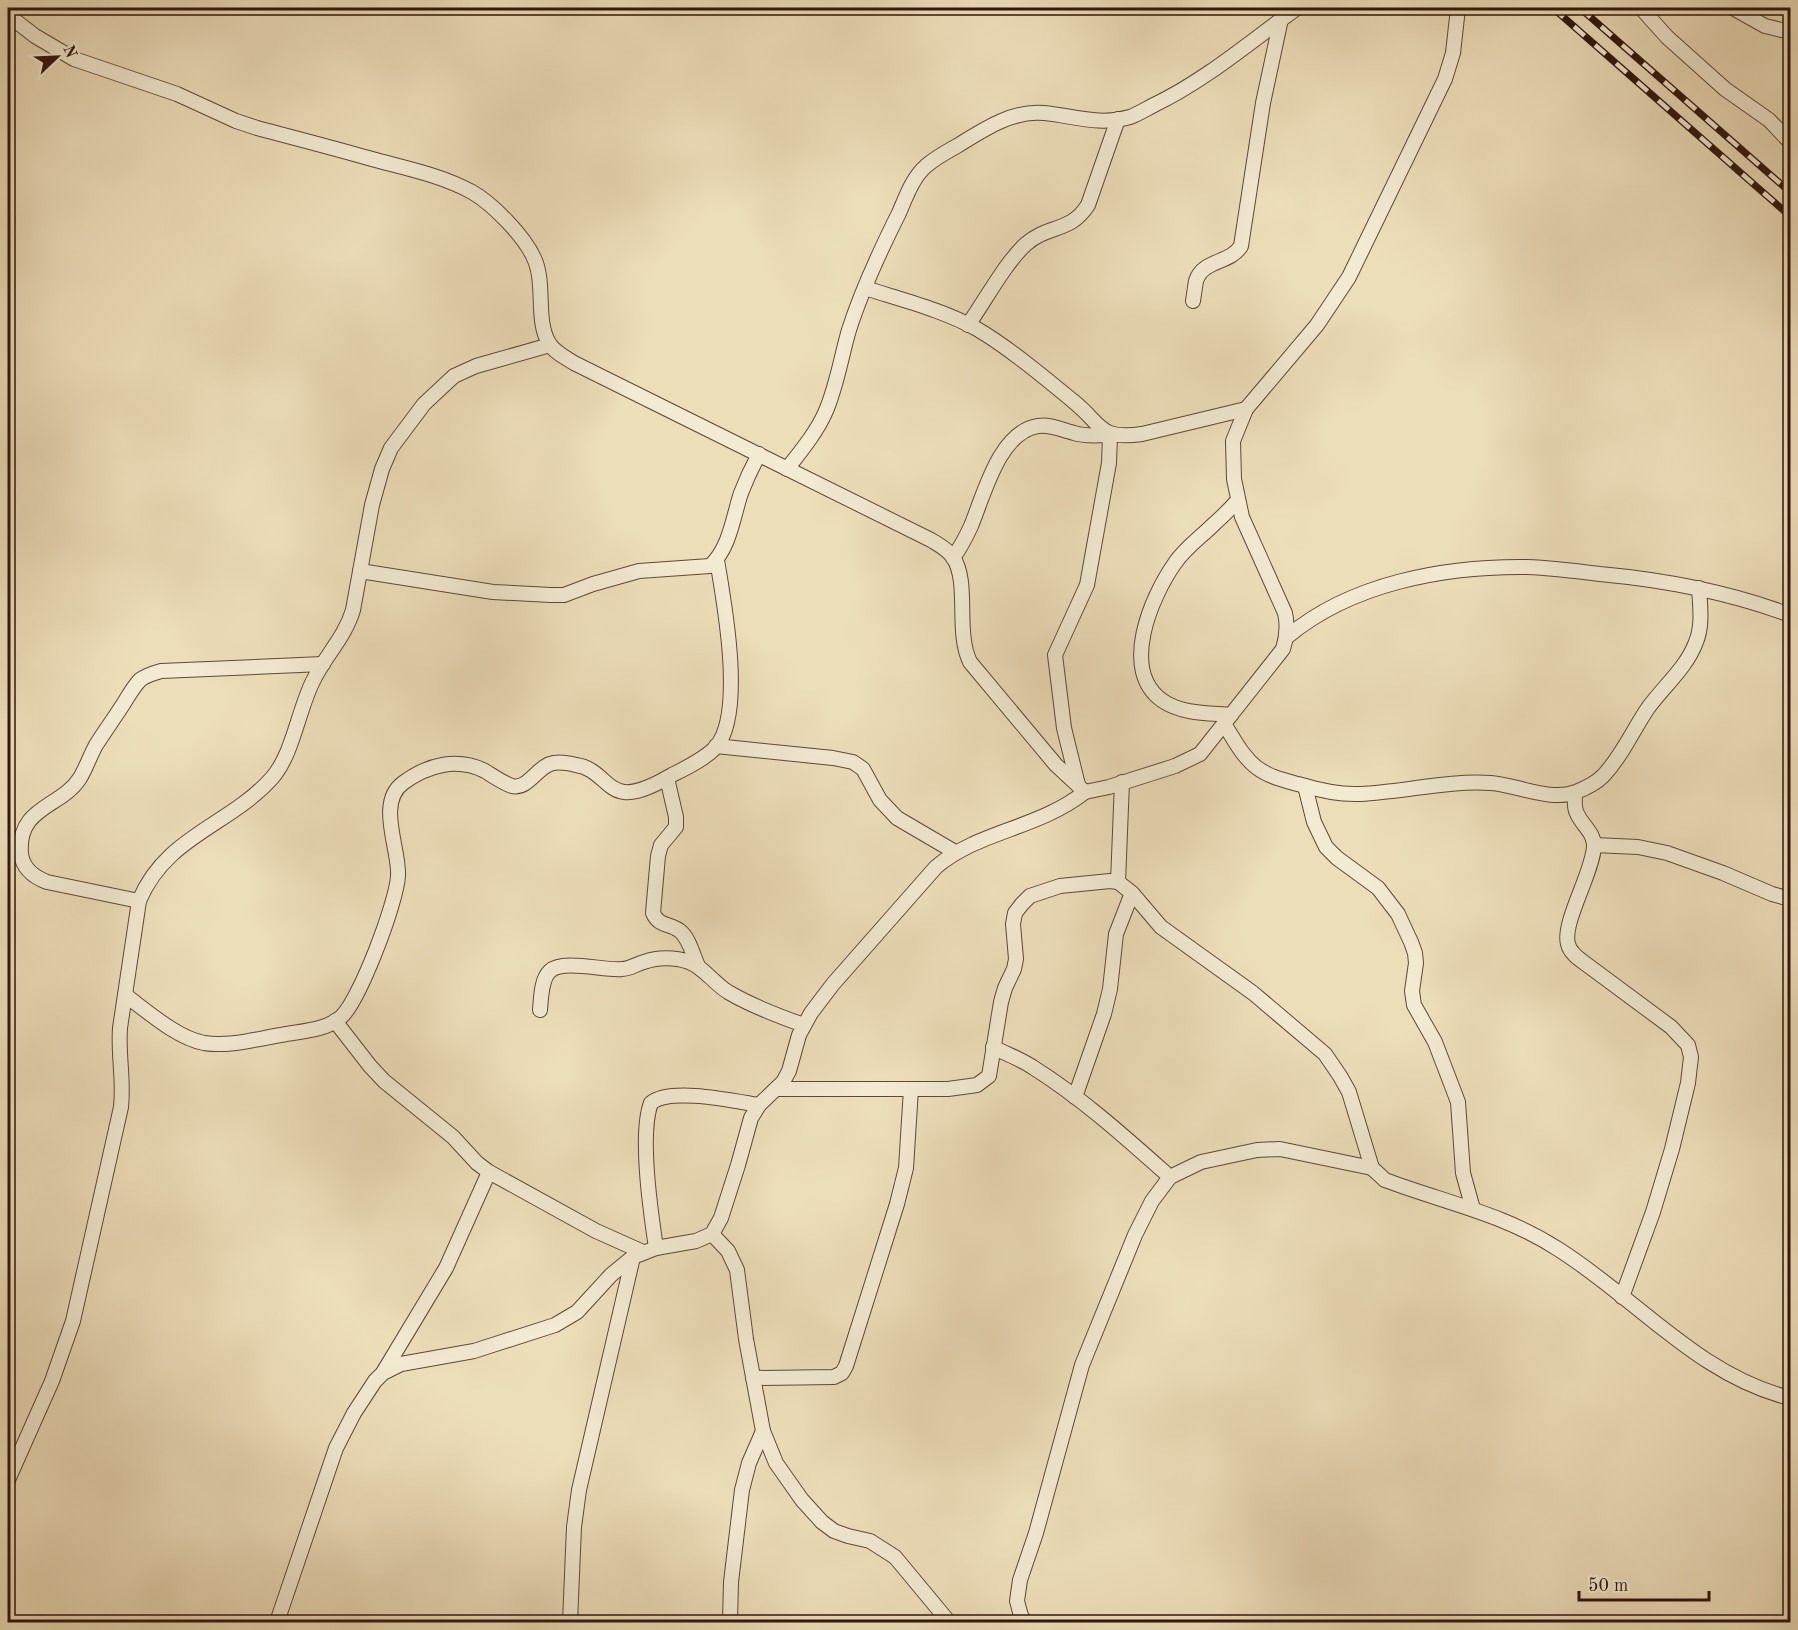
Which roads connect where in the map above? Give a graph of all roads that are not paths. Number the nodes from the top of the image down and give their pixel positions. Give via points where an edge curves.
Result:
1 (1297, 8) edge
2 (1458, 8) edge
3 (1641, 8) edge
4 (1733, 8) edge
5 (8, 15) edge
6 (1281, 19) junction
7 (1791, 32) edge
8 (1118, 118) junction
9 (1791, 142) edge
10 (865, 288) junction
11 (1193, 301) dead end
12 (968, 325) junction
13 (550, 345) junction
14 (1246, 409) junction
15 (1110, 435) junction
16 (759, 454) junction
17 (787, 469) junction
18 (1237, 501) junction
19 (953, 558) junction
20 (717, 560) junction
21 (360, 571) junction
22 (1699, 588) junction
23 (1791, 615) edge
24 (1287, 637) junction
25 (324, 664) junction
26 (1227, 719) junction
27 (716, 746) junction
28 (668, 778) junction
29 (1122, 782) junction
30 (1305, 786) junction
31 (1081, 789) junction
32 (1575, 793) junction
33 (1594, 845) junction
34 (955, 852) junction
35 (1118, 882) junction
36 (1132, 893) junction
37 (1791, 899) edge
38 (139, 901) junction
39 (698, 966) junction
40 (125, 996) junction
41 (540, 1010) dead end
42 (335, 1021) junction
43 (804, 1025) junction
44 (993, 1047) junction
45 (776, 1089) junction
46 (911, 1089) junction
47 (1076, 1097) junction
48 (759, 1105) junction
49 (1372, 1168) junction
50 (489, 1172) junction
51 (1170, 1177) junction
52 (1473, 1209) junction
53 (712, 1234) junction
54 (644, 1252) junction
55 (1622, 1297) junction
56 (383, 1373) junction
57 (753, 1378) junction
58 (1791, 1398) edge
59 (763, 1431) junction
60 (8, 1480) edge
61 (277, 1623) edge
62 (570, 1623) edge
63 (730, 1623) edge
64 (950, 1623) edge
65 (1025, 1623) edge

1 - 6 street
2 - 14 street via 1453,53 1445,79 1349,277 1317,325
3 - 9 street via 1725,89 1769,120
4 - 7 street via 1765,26
5 - 13 street via 61,54 74,59 177,94 236,121 406,168 474,194 492,207 534,257
6 - 8 street via 1170,97
6 - 11 street via 1266,85 1240,246 1237,253 1203,269
8 - 10 street via 1092,121 1026,114 983,130 925,166
8 - 12 street via 1081,216 1024,246
10 - 12 street
10 - 17 street via 825,414
12 - 15 street via 1064,394
13 - 16 street via 574,363
13 - 21 street via 454,376 424,404 391,448 382,469
14 - 15 street via 1142,434
14 - 18 street via 1233,441
15 - 19 street via 1088,436 1037,426 1016,438 991,474 971,527
15 - 31 street via 1109,463 1087,585 1055,656 1068,753
16 - 17 street
16 - 20 street
17 - 19 street via 931,540
18 - 24 street via 1281,601
18 - 26 street via 1176,561 1159,591 1140,655 1156,695 1173,706
19 - 31 street via 960,584 964,645 970,662 1056,765
20 - 21 street via 710,566 639,572 564,595 493,592
20 - 27 street via 728,627 730,673 726,724
21 - 25 street via 349,623
22 - 23 street
22 - 24 street via 1526,567 1454,572 1384,587 1339,603
22 - 32 street via 1701,620 1687,658 1647,710 1611,767 1601,778
24 - 26 street via 1283,649
25 - 38 street via 308,693 289,749 273,777 168,858 146,884
25 - 38 street via 149,674 132,691 78,780 31,818 21,845 22,860 36,878
26 - 29 street via 1200,754
26 - 30 street via 1243,754 1255,767
27 - 28 street
27 - 34 street via 853,762 863,769 880,800 897,818
28 - 39 street via 676,827 661,845 658,856 653,913 662,924 683,933
28 - 42 street via 626,793 589,768 560,763 538,771 525,784 512,786 481,769 454,762 404,782 396,788 391,812 391,835 398,865 396,893 360,988 348,1010
29 - 31 street via 1095,791
29 - 35 street
30 - 32 street via 1329,793 1359,794 1492,783 1563,795
30 - 52 street via 1314,822 1326,847 1378,888 1398,914 1415,952 1414,1005 1435,1042 1458,1102 1463,1173
31 - 34 street via 1056,812
32 - 33 street via 1575,811 1592,835
33 - 37 street via 1667,853
33 - 55 street via 1569,921 1568,946 1586,964 1671,1027 1688,1045 1691,1057 1669,1158
34 - 43 street via 930,873 833,984
35 - 36 street
35 - 44 street via 1060,886 1030,896 1015,913 1016,959 1005,988
36 - 47 street via 1116,934 1104,1014
36 - 49 street via 1161,927 1253,993 1325,1054 1349,1092
38 - 40 street
39 - 41 street via 664,958 621,969 555,967 548,972
39 - 43 street via 712,981 744,1001
40 - 42 street via 188,1038 207,1043 316,1029
40 - 60 street via 119,1045 121,1107 78,1301 62,1355
42 - 50 street via 384,1081
43 - 45 street via 789,1071
44 - 46 street via 989,1076 983,1082 967,1088
44 - 47 street via 1031,1066
45 - 46 street
45 - 48 street
46 - 57 street via 902,1186 846,1366 834,1377
47 - 51 street
48 - 53 street via 751,1118 721,1218
48 - 54 street via 694,1096 661,1097 651,1102 647,1156 652,1220
49 - 51 street via 1269,1150 1201,1162
49 - 52 street via 1385,1180
50 - 54 street via 596,1231
50 - 56 street via 446,1268
51 - 65 street via 1152,1201 1135,1235 1082,1365 1020,1580 1017,1601
52 - 55 street via 1509,1221 1539,1237
53 - 54 street
53 - 57 street via 728,1251 737,1270
54 - 56 street via 611,1275 577,1312 555,1325 474,1351 401,1364
54 - 62 street via 577,1498
55 - 58 street via 1731,1377
56 - 61 street via 354,1413 336,1448
57 - 59 street
59 - 63 street via 742,1490
59 - 64 street via 781,1471 815,1515 834,1531 870,1541 895,1557

